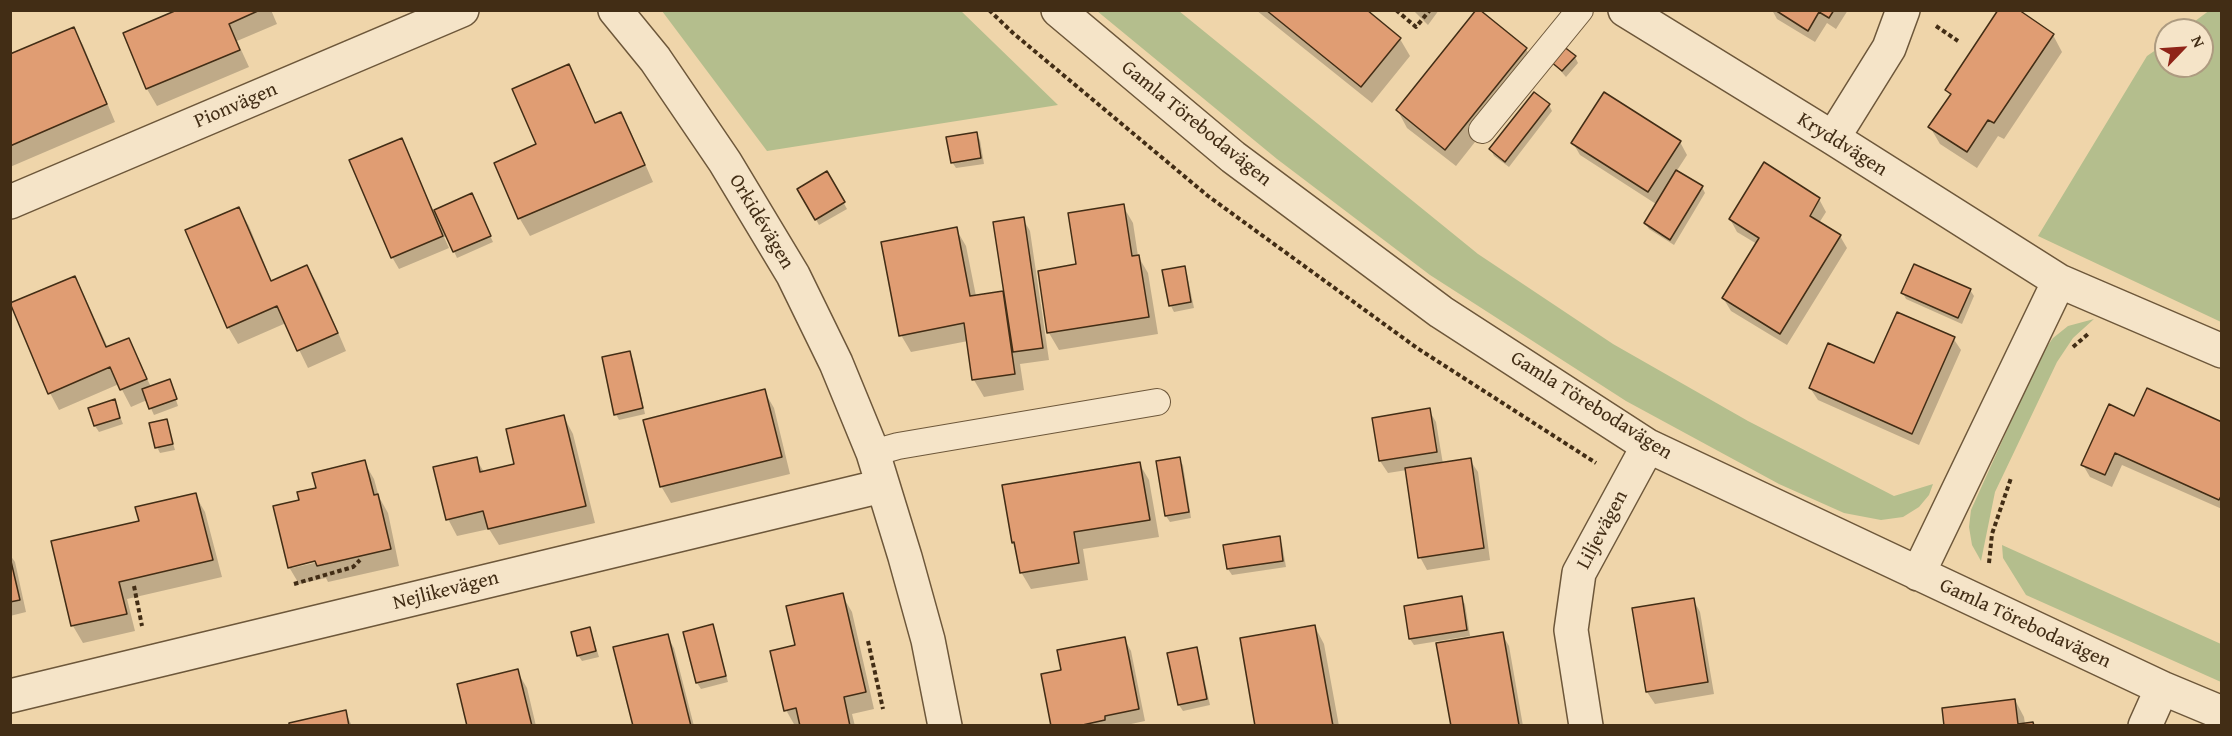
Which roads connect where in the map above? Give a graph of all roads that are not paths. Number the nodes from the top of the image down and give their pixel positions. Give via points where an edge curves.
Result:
1 (462, 10) edge
2 (615, 10) edge
3 (1058, 10) edge
4 (1580, 10) edge
5 (1625, 10) edge
6 (1903, 10) edge
7 (1482, 130) dead end
8 (1833, 138) junction
9 (10, 202) edge
10 (2059, 281) junction
11 (2222, 351) edge
12 (1158, 402) dead end
13 (1648, 446) junction
14 (873, 453) junction
15 (882, 486) junction
16 (1918, 574) junction
17 (2162, 688) junction
18 (10, 696) edge
19 (2222, 713) edge
20 (945, 726) edge
21 (1586, 726) edge
22 (2145, 726) edge

1 - 9 street, Pionvägen
2 - 14 street, Orkidévägen via 655,59 719,153 793,274
3 - 13 street, Gamla Törebodavägen via 1233,157 1441,312
4 - 7 lane
5 - 8 street, Kryddvägen
6 - 8 street via 1888,48
8 - 10 street, Kryddvägen
10 - 11 street, Kryddvägen
10 - 16 street
12 - 14 lane
13 - 16 street, Gamla Törebodavägen
13 - 21 street, Liljevägen via 1579,573 1571,630
14 - 15 street, Orkidévägen
15 - 18 street, Nejlikevägen
15 - 20 street, Orkidévägen via 925,629
16 - 17 street, Gamla Törebodavägen
17 - 19 street, Gamla Törebodavägen
17 - 22 street

